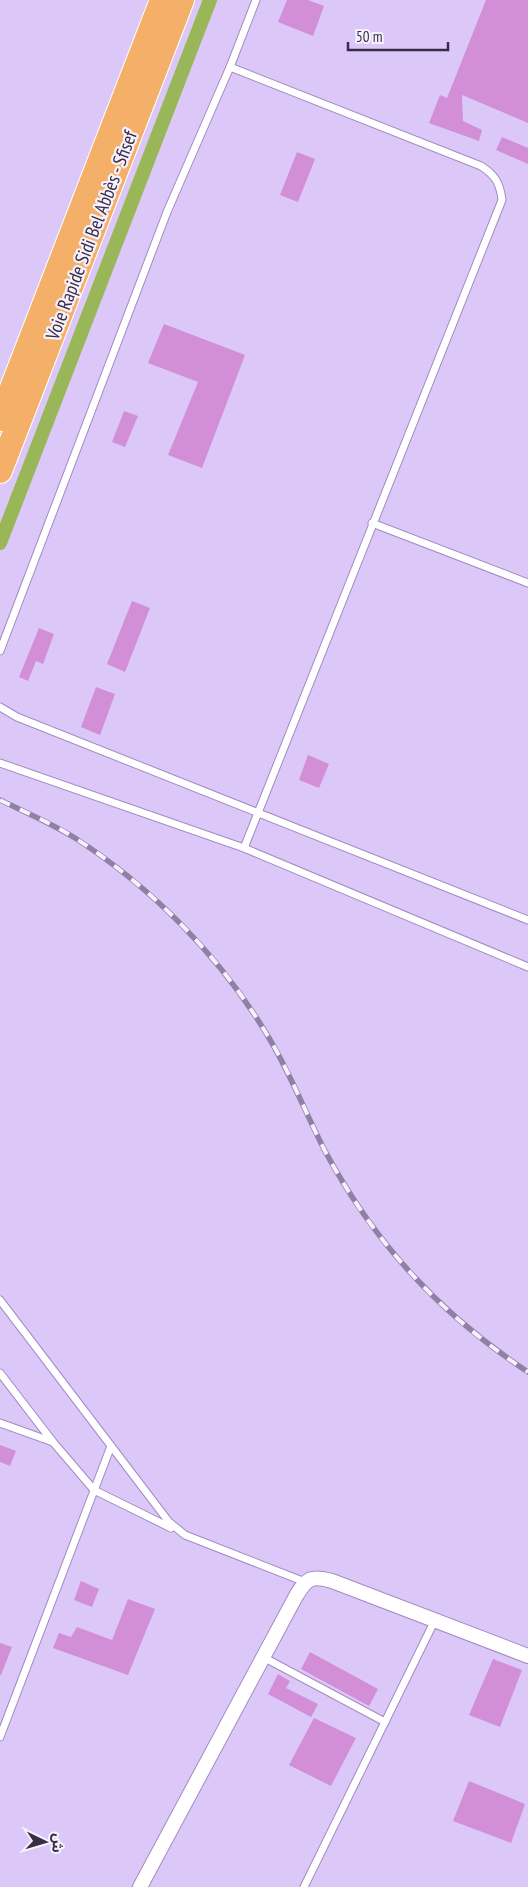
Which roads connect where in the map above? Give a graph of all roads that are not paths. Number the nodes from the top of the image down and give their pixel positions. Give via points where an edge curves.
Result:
1 (162, 0) edge
2 (182, 0) edge
3 (256, 0) edge
4 (230, 67) junction
5 (0, 419) edge
6 (0, 471) edge
7 (372, 523) junction
8 (528, 584) edge
9 (0, 651) edge
10 (0, 706) edge
11 (0, 763) edge
12 (257, 813) junction
13 (244, 848) junction
14 (528, 920) edge
15 (528, 967) edge
16 (0, 1300) edge
17 (0, 1373) edge
18 (0, 1423) edge
19 (53, 1442) junction
20 (111, 1446) junction
21 (94, 1490) junction
22 (185, 1535) junction
23 (305, 1582) junction
24 (435, 1620) junction
25 (528, 1656) edge
26 (263, 1657) junction
27 (385, 1722) junction
28 (0, 1737) edge
29 (140, 1887) edge
30 (304, 1887) edge

1 - 5 highway, Voie Rapide Sidi Bel Abbès - Sfisef
2 - 6 highway, Voie Rapide Sidi Bel Abbès - Sfisef
3 - 4 lane
4 - 7 lane via 481,166 493,174 501,186 502,200 498,212
4 - 9 lane via 167,212
7 - 8 lane
7 - 12 lane
10 - 12 lane via 17,717
11 - 13 lane
12 - 13 lane
12 - 14 lane
13 - 15 lane
16 - 20 lane
17 - 19 lane
18 - 19 lane
19 - 21 lane
20 - 21 lane
20 - 22 lane via 169,1522
21 - 22 lane
21 - 28 lane
22 - 23 lane
23 - 24 street via 312,1578 332,1581
23 - 26 street
24 - 25 street
24 - 27 lane
26 - 27 lane
26 - 29 street
27 - 30 lane

